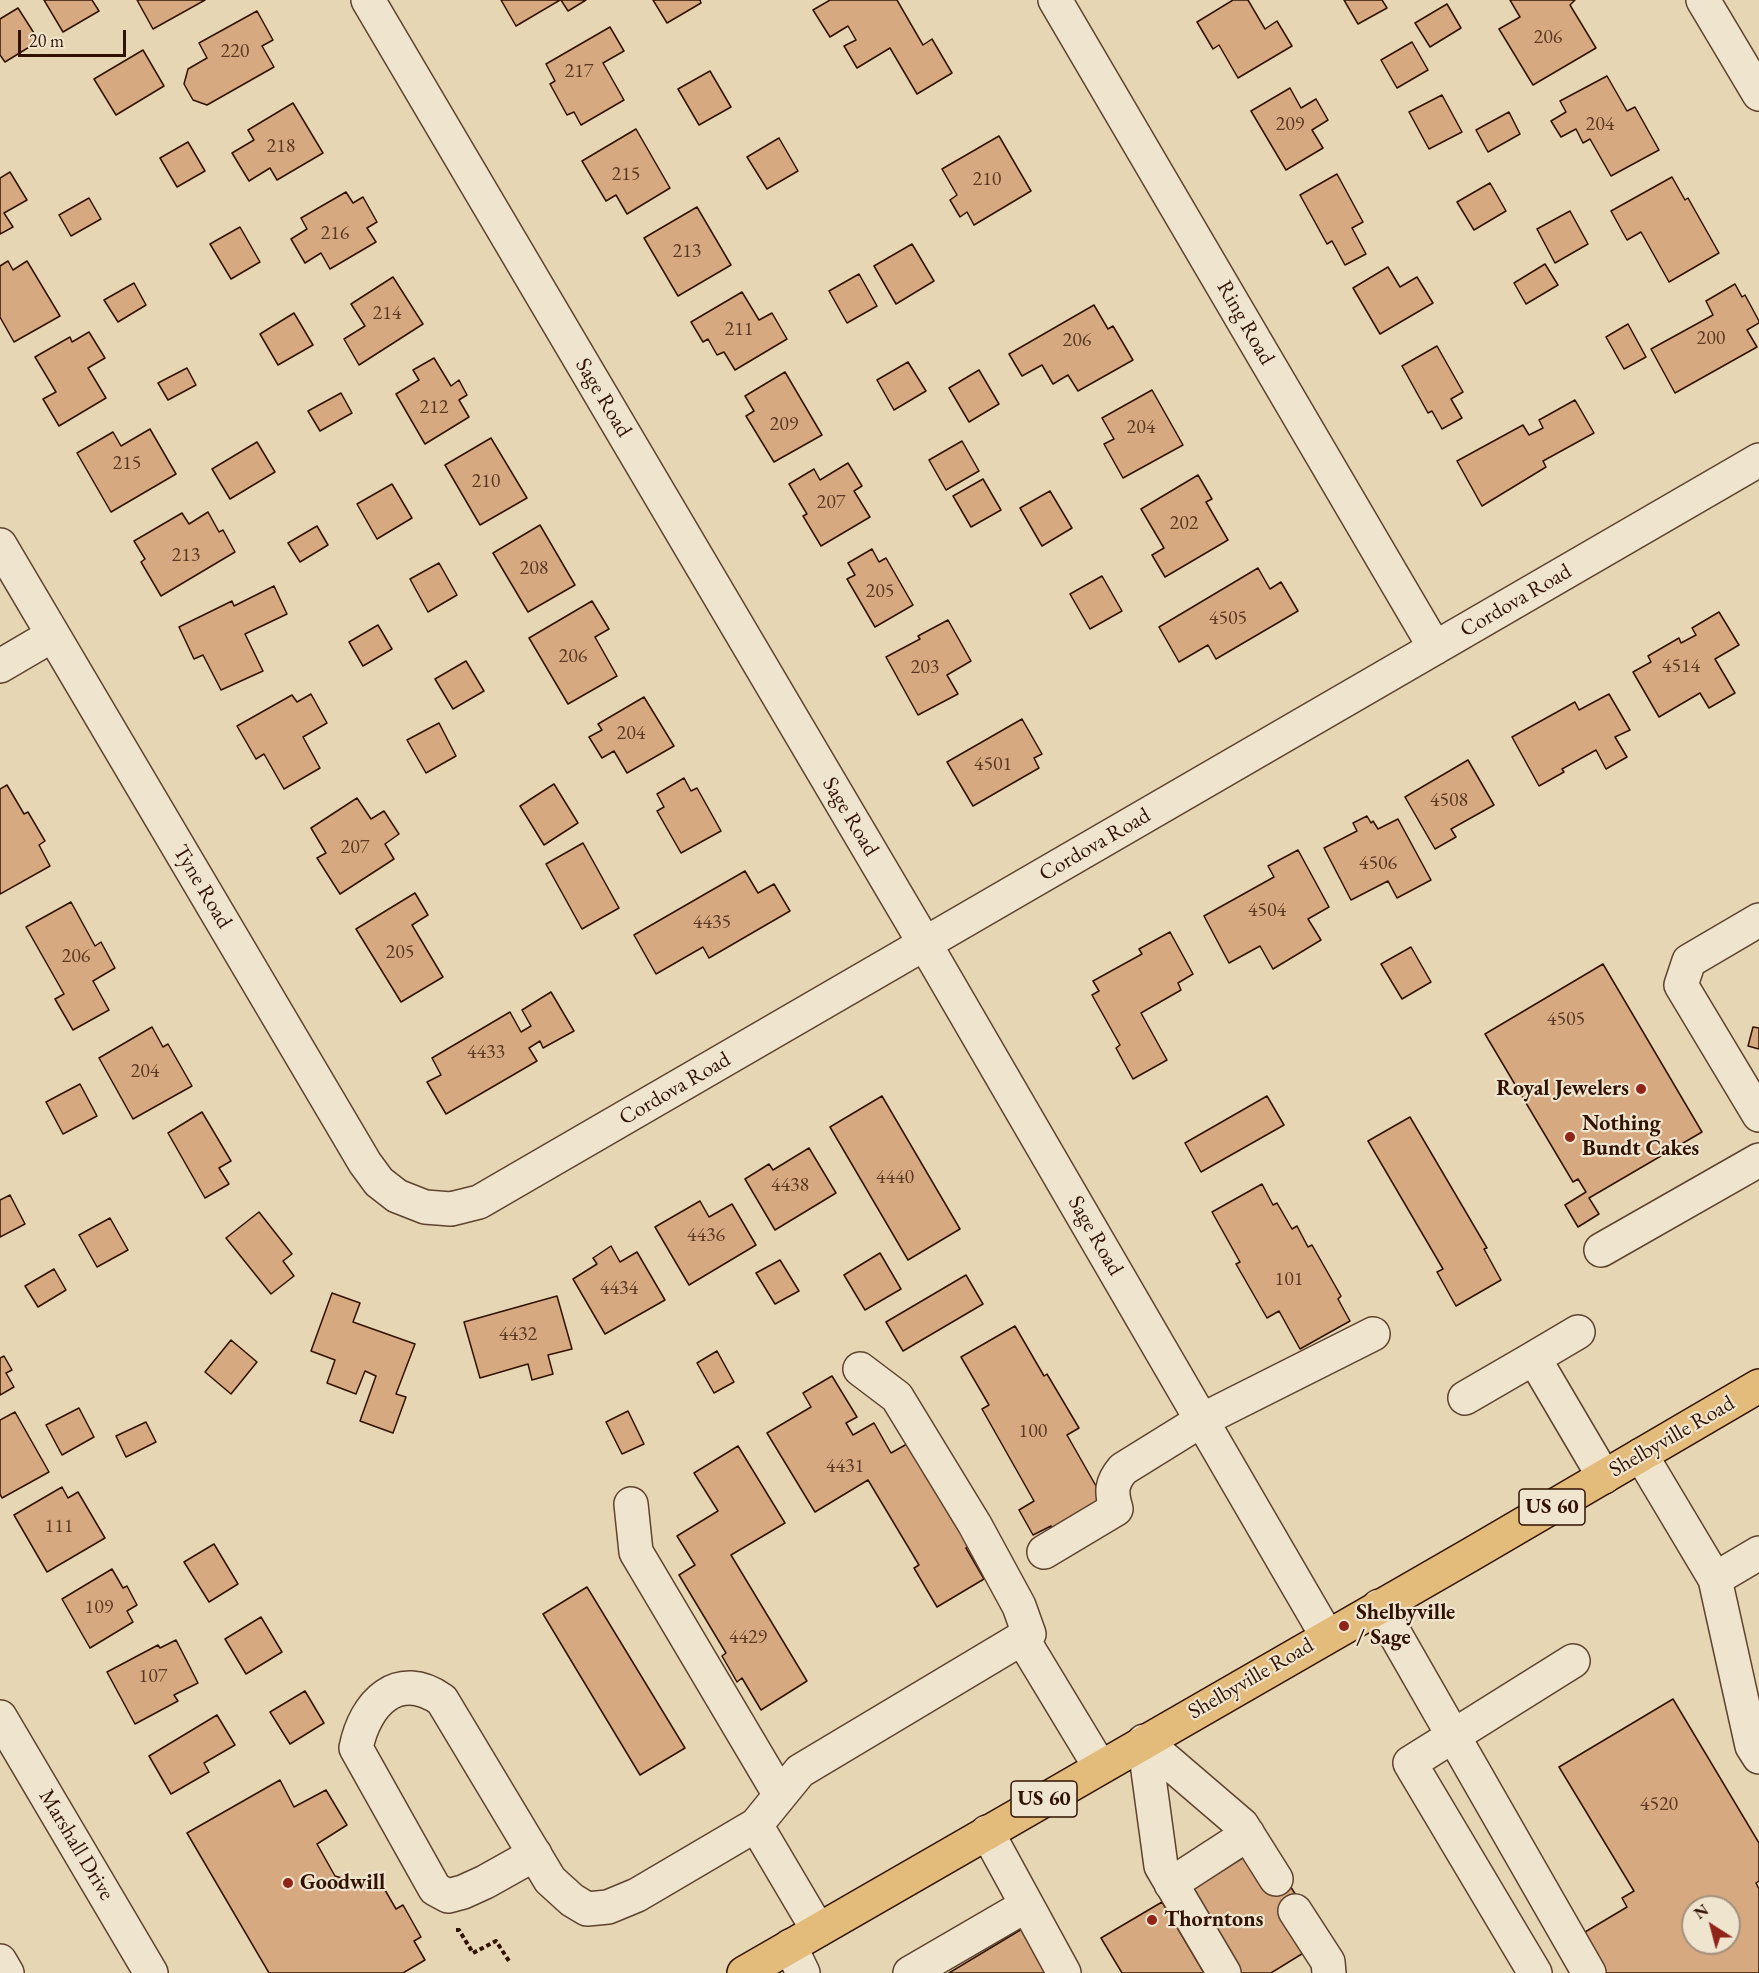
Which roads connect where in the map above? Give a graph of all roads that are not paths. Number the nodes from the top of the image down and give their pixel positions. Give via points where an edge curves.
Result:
1 (368, 0) edge
2 (1054, 0) edge
3 (1703, 0) edge
4 (1759, 94) edge
5 (1759, 460) edge
6 (0, 545) edge
7 (53, 635) junction
8 (1435, 648) junction
9 (0, 666) edge
10 (1759, 920) edge
11 (925, 944) junction
12 (1759, 1115) edge
13 (1759, 1160) edge
14 (425, 1207) joint
15 (1601, 1250) dead end
16 (1578, 1332) dead end
17 (1373, 1334) dead end
18 (1534, 1358) junction
19 (860, 1369) dead end
20 (1759, 1386) edge
21 (1466, 1398) dead end
22 (1202, 1420) junction
23 (1641, 1455) junction
24 (1604, 1477) junction
25 (631, 1504) dead end
26 (1044, 1552) dead end
27 (1759, 1553) edge
28 (1715, 1579) junction
29 (1379, 1606) junction
30 (1327, 1636) junction
31 (1022, 1638) junction
32 (1573, 1661) dead end
33 (0, 1717) edge
34 (1453, 1736) junction
35 (1144, 1741) junction
36 (1759, 1757) edge
37 (1100, 1767) junction
38 (780, 1795) junction
39 (756, 1825) junction
40 (987, 1832) junction
41 (1248, 1834) junction
42 (535, 1854) junction
43 (1276, 1879) dead end
44 (1171, 1884) junction
45 (1027, 1905) junction
46 (1295, 1911) dead end
47 (818, 1930) junction
48 (796, 1960) edge
49 (0, 1961) edge
50 (145, 1971) edge
51 (7, 1973) edge
52 (744, 1973) edge
53 (910, 1973) edge
54 (1064, 1973) edge
55 (1224, 1973) edge
56 (1329, 1973) edge
57 (1535, 1973) edge
58 (1589, 1973) edge

1 - 11 street, Sage Road
2 - 8 street, Ring Road
3 - 4 street
5 - 8 street, Cordova Road
6 - 7 street, Tyne Road
7 - 9 street
7 - 14 street, Tyne Road via 365,1163 379,1182 397,1196
8 - 11 street, Cordova Road
10 - 12 street via 1689,961 1681,985
11 - 14 street, Cordova Road via 480,1202 451,1209
11 - 22 street, Sage Road
13 - 15 street
16 - 18 street
17 - 22 street
18 - 21 street
18 - 24 street
19 - 31 street via 897,1397 975,1525 1019,1606 1029,1634
20 - 23 main road, Shelbyville Road / US 60
22 - 26 street via 1123,1469 1114,1479 1111,1492 1116,1509
22 - 30 street, Sage Road
23 - 24 main road, Shelbyville Road / US 60
23 - 28 street
24 - 29 main road, Shelbyville Road / US 60
25 - 38 street via 636,1552
27 - 28 street
28 - 36 street via 1752,1746
29 - 30 main road, Shelbyville Road / US 60
29 - 34 street
30 - 35 main road, Shelbyville Road / US 60
31 - 37 street
31 - 38 street via 800,1771
32 - 34 street
33 - 50 street, Marshall Drive
34 - 57 street via 1410,1763
34 - 58 street
35 - 37 main road, Shelbyville Road / US 60
35 - 41 street
35 - 44 street via 1161,1866
37 - 40 main road, Shelbyville Road / US 60
38 - 39 street
39 - 42 street via 637,1895 608,1907 587,1909 572,1900 550,1880
39 - 47 street
40 - 45 street
40 - 47 main road, Shelbyville Road / US 60
41 - 43 street
41 - 44 street
42 - 42 street via 442,1700 412,1686 392,1691 376,1703 356,1748 435,1889 448,1896 463,1892
44 - 55 street
45 - 53 street
45 - 54 street
46 - 56 street via 1328,1962
47 - 48 main road, Shelbyville Road / US 60
48 - 52 main road, Shelbyville Road / US 60
49 - 51 street

